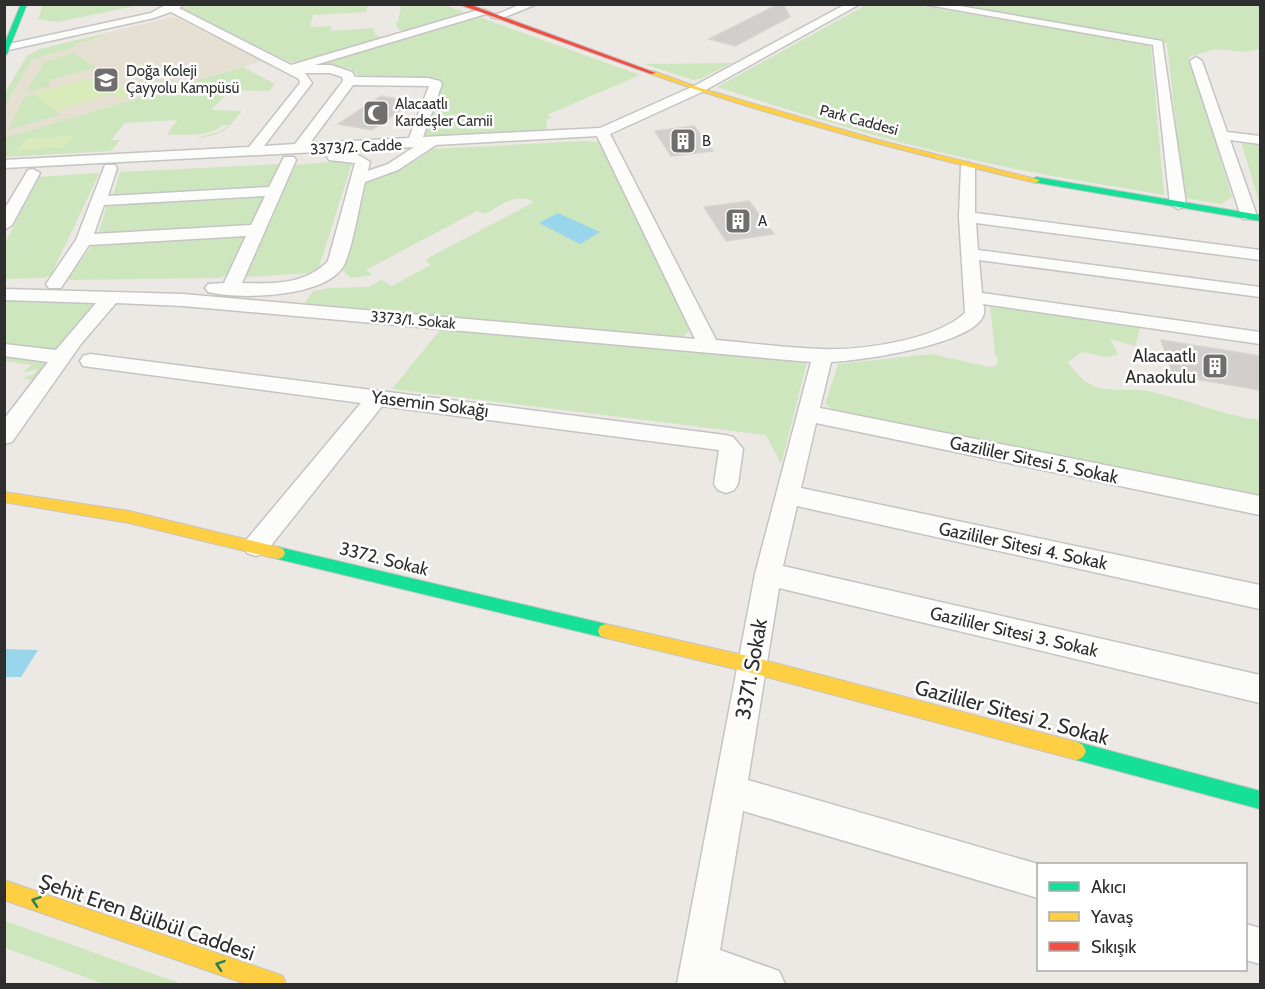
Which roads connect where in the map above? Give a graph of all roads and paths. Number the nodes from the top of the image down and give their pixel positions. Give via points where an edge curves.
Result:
1 (181, 4) edge
2 (461, 4) edge
3 (532, 4) edge
4 (855, 4) edge
5 (927, 4) edge
6 (21, 7) edge
7 (169, 7) junction
8 (482, 12) junction
9 (496, 16) junction
10 (6, 51) edge
11 (1197, 61) dead end
12 (290, 69) junction
13 (346, 77) junction
14 (698, 89) junction
15 (602, 132) junction
16 (1221, 135) junction
17 (1260, 140) edge
18 (410, 143) junction
19 (430, 143) junction
20 (252, 152) junction
21 (294, 155) junction
22 (4, 164) edge
23 (968, 166) junction
24 (110, 168) junction
25 (33, 172) junction
26 (4, 174) edge
27 (359, 175) junction
28 (275, 191) junction
29 (98, 201) junction
30 (1178, 204) junction
31 (967, 217) junction
32 (1255, 217) edge
33 (4, 225) edge
34 (258, 230) junction
35 (84, 240) junction
36 (970, 254) junction
37 (1260, 255) edge
38 (4, 283) edge
39 (56, 284) junction
40 (230, 289) junction
41 (1260, 292) edge
42 (4, 294) edge
43 (111, 297) junction
44 (975, 297) junction
45 (1260, 338) edge
46 (709, 346) junction
47 (4, 350) edge
48 (822, 356) junction
49 (63, 357) junction
50 (90, 361) dead end
51 (378, 397) junction
52 (807, 413) junction
53 (4, 436) edge
54 (726, 484) dead end
55 (786, 494) junction
56 (4, 497) edge
57 (1260, 506) edge
58 (256, 546) junction
59 (768, 574) junction
60 (1260, 597) edge
61 (752, 665) junction
62 (1260, 689) edge
63 (729, 791) junction
64 (1260, 800) edge
65 (1037, 881) edge
66 (4, 890) edge
67 (698, 973) edge
68 (275, 984) edge
69 (766, 984) edge

1 - 7 street
2 - 8 street, Park Caddesi
3 - 9 street
4 - 14 street, 3373/2. Cadde
5 - 30 street via 1158,43
6 - 10 street
7 - 10 street via 154,15
7 - 12 street
8 - 9 street, Park Caddesi
8 - 12 street
9 - 14 street, Park Caddesi
11 - 16 street
12 - 13 street via 324,68
12 - 20 street via 304,77 306,83
13 - 18 street via 436,84
13 - 21 street
14 - 15 street, 3373/2. Cadde
14 - 23 street, Park Caddesi via 830,130
15 - 19 street, 3373/2. Cadde
15 - 46 street
16 - 17 street
16 - 32 street
18 - 19 street, 3373/2. Cadde
18 - 21 street, 3373/2. Cadde
18 - 27 street
19 - 27 street via 393,167
20 - 21 street, 3373/2. Cadde
20 - 22 street, 3373/2. Cadde
21 - 24 street
21 - 27 street via 355,157 363,162
21 - 28 street
23 - 30 street, Park Caddesi
23 - 31 street
24 - 25 street
24 - 29 street
25 - 26 street
25 - 33 street
27 - 40 street via 336,263 329,273 314,282 294,286
28 - 29 street
28 - 34 street
29 - 35 street
30 - 32 street, Park Caddesi
31 - 36 street
31 - 37 street
34 - 35 street
34 - 40 street
35 - 39 street
36 - 41 street
36 - 44 street
38 - 39 street
39 - 40 street
42 - 43 street, 3373/1. Sokak
43 - 46 street, 3373/1. Sokak
43 - 49 street
44 - 45 street
44 - 48 street, 3373/1. Sokak via 975,314 962,328 869,353
46 - 48 street, 3373/1. Sokak
47 - 49 street
48 - 52 street, 3371. Sokak
49 - 53 street
50 - 51 street, Yasemin Sokağı
51 - 54 street, Yasemin Sokağı via 725,443 732,449
51 - 58 street
52 - 55 street, 3371. Sokak
52 - 57 street, Gazililer Sitesi 5. Sokak
55 - 59 street, 3371. Sokak
55 - 60 street, Gazililer Sitesi 4. Sokak
56 - 58 street, 3372. Sokak via 129,517
58 - 61 street, 3372. Sokak
59 - 61 street, 3371. Sokak
59 - 62 street, Gazililer Sitesi 3. Sokak
61 - 63 street, 3371. Sokak
61 - 64 street, Gazililer Sitesi 2. Sokak
63 - 65 street
63 - 67 street, 3371. Sokak
68 -> 66 street, Şehit Eren Bülbül Caddesi
67 - 69 street

